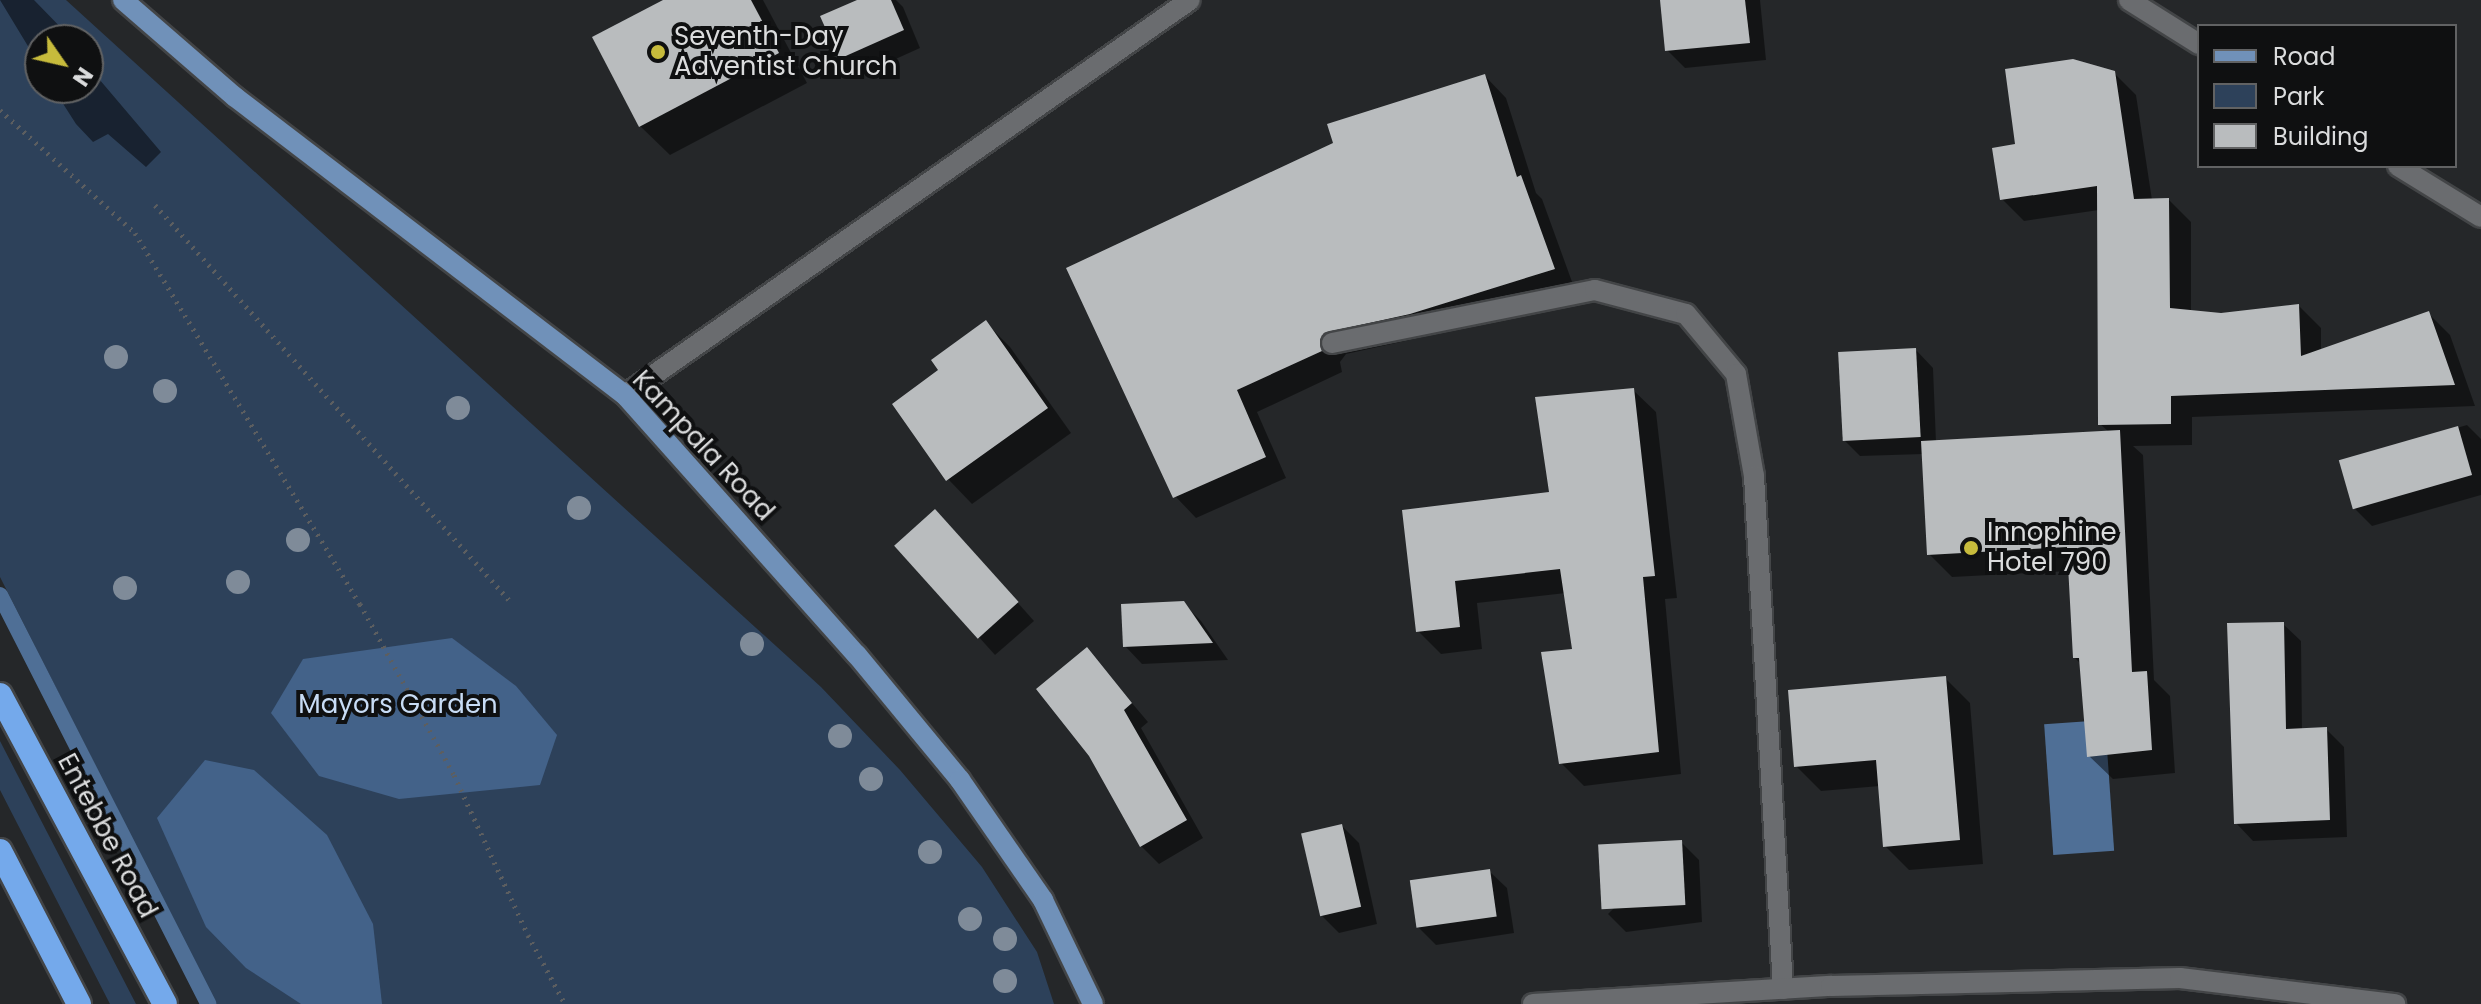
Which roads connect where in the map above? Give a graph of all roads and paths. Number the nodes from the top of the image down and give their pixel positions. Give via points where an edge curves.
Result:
1 (123, 0) edge
2 (1190, 0) edge
3 (2129, 0) edge
4 (2197, 43) edge
5 (0, 110) edge
6 (2401, 168) edge
7 (155, 205) dead end
8 (2481, 217) edge
9 (1332, 343) dead end
10 (625, 395) junction
11 (509, 600) dead end
12 (0, 695) edge
13 (0, 851) edge
14 (1783, 989) junction
15 (79, 1004) edge
16 (165, 1004) edge
17 (565, 1004) edge
18 (1093, 1004) edge
19 (1533, 1004) edge
20 (2395, 1004) edge

1 - 10 main road, Kampala Road via 235,97
2 - 10 street
3 - 4 street
5 - 17 path via 135,233 360,604 454,775
6 - 8 street
7 - 11 path
9 - 14 street via 1595,290 1686,314 1736,374 1754,476
10 - 18 main road, Kampala Road via 857,655 960,780 1043,900
12 - 16 highway, Entebbe Road
13 - 15 highway
14 - 19 street
14 - 20 street via 2180,978

